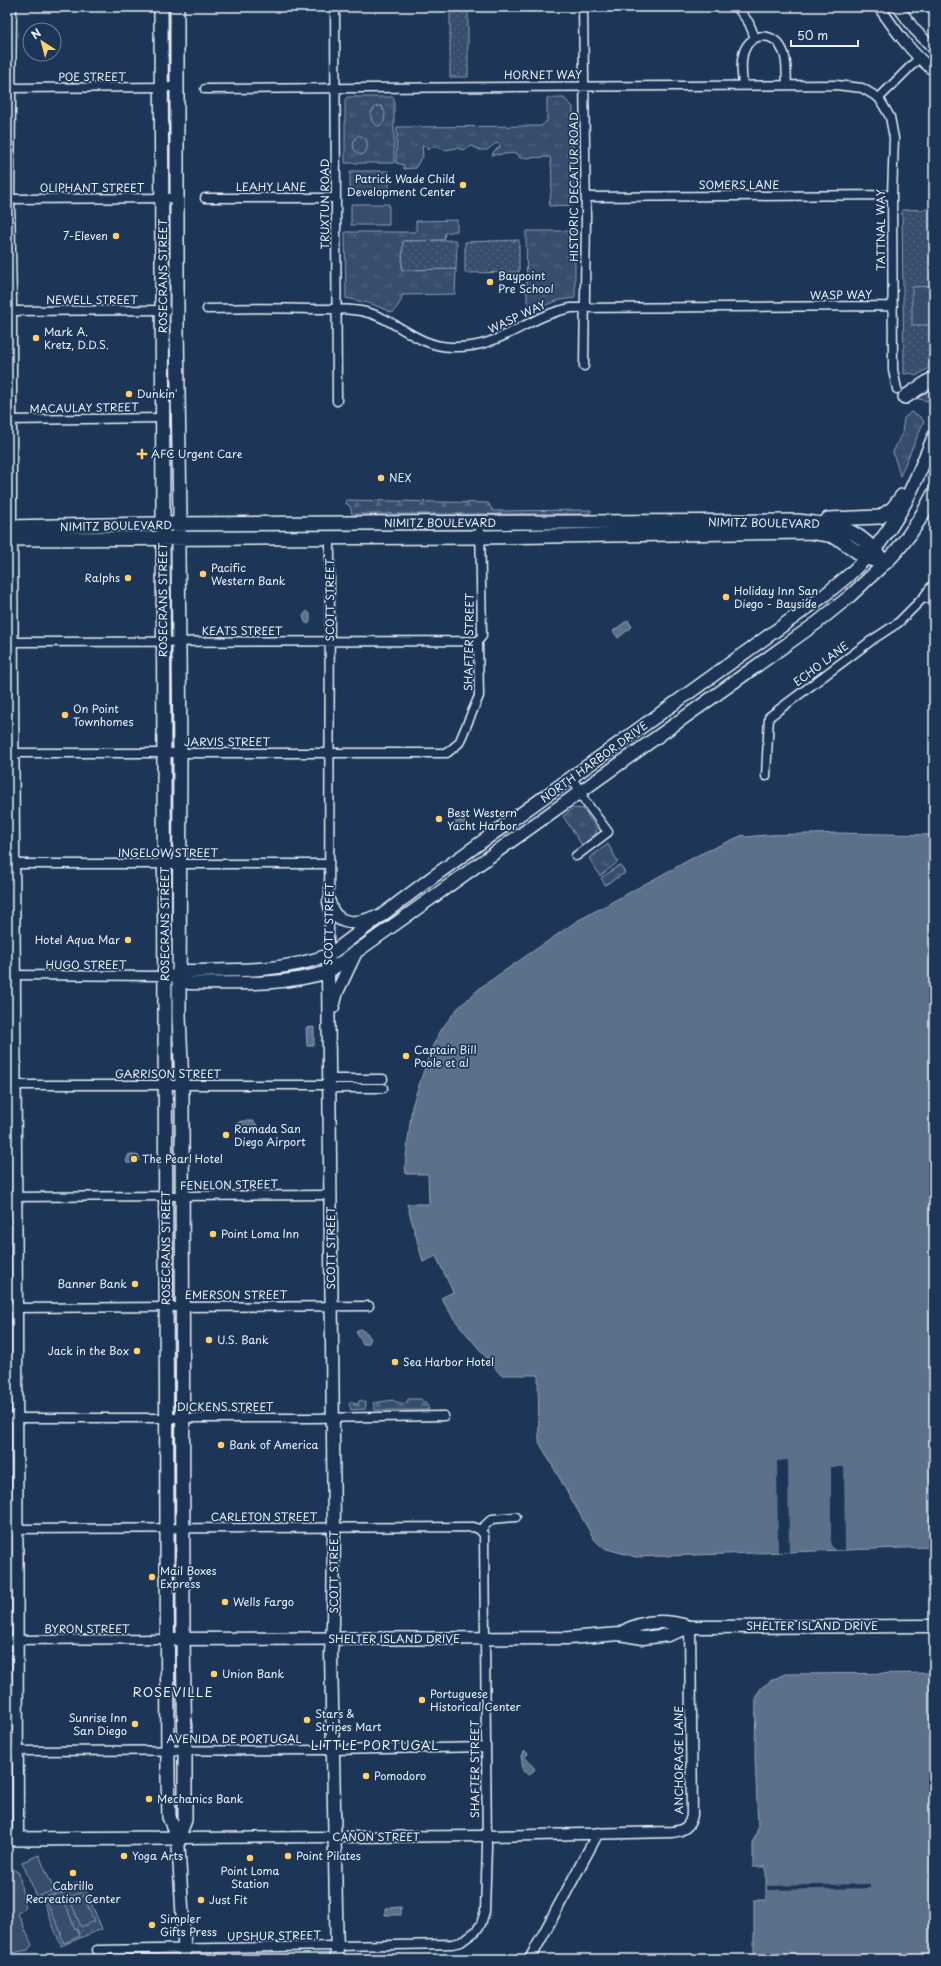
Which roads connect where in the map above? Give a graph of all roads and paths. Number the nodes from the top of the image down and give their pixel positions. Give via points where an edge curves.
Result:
1 (12, 7) edge
2 (161, 7) edge
3 (177, 7) edge
4 (335, 7) edge
5 (583, 7) edge
6 (737, 7) edge
7 (879, 7) edge
8 (898, 7) edge
9 (755, 38) junction
10 (934, 49) edge
11 (920, 58) junction
12 (934, 71) edge
13 (743, 85) junction
14 (786, 85) junction
15 (585, 86) junction
16 (162, 87) junction
17 (176, 87) junction
18 (336, 87) junction
19 (9, 88) edge
20 (205, 89) dead end
21 (879, 98) junction
22 (892, 195) junction
23 (177, 198) junction
24 (205, 198) dead end
25 (336, 198) junction
26 (586, 198) junction
27 (9, 199) edge
28 (163, 199) junction
29 (893, 306) junction
30 (584, 308) junction
31 (207, 309) dead end
32 (337, 309) junction
33 (163, 310) junction
34 (177, 310) junction
35 (9, 311) edge
36 (584, 366) dead end
37 (934, 378) edge
38 (901, 393) joint
39 (337, 401) dead end
40 (162, 418) junction
41 (9, 420) edge
42 (934, 437) edge
43 (914, 481) junction
44 (934, 493) edge
45 (797, 521) junction
46 (480, 522) junction
47 (162, 524) junction
48 (180, 525) junction
49 (9, 533) edge
50 (330, 536) junction
51 (481, 537) junction
52 (178, 538) junction
53 (163, 539) junction
54 (870, 554) junction
55 (885, 563) junction
56 (934, 583) edge
57 (923, 598) junction
58 (934, 599) edge
59 (330, 641) junction
60 (478, 641) junction
61 (9, 642) edge
62 (164, 642) junction
63 (179, 642) junction
64 (330, 752) junction
65 (10, 753) edge
66 (164, 753) junction
67 (180, 753) junction
68 (447, 753) joint
69 (766, 776) dead end
70 (572, 777) junction
71 (580, 792) junction
72 (576, 856) dead end
73 (180, 863) junction
74 (11, 864) edge
75 (165, 864) junction
76 (329, 864) junction
77 (329, 902) junction
78 (388, 910) junction
79 (356, 953) junction
80 (329, 955) junction
81 (328, 972) junction
82 (11, 975) edge
83 (165, 976) junction
84 (181, 976) junction
85 (330, 1026) junction
86 (330, 1084) junction
87 (383, 1084) dead end
88 (11, 1085) edge
89 (182, 1085) junction
90 (166, 1086) junction
91 (331, 1195) junction
92 (166, 1196) junction
93 (182, 1196) junction
94 (11, 1197) edge
95 (167, 1306) junction
96 (182, 1306) junction
97 (331, 1306) junction
98 (369, 1306) dead end
99 (12, 1308) edge
100 (444, 1416) dead end
101 (12, 1418) edge
102 (167, 1418) junction
103 (183, 1418) junction
104 (332, 1418) junction
105 (516, 1517) dead end
106 (334, 1528) junction
107 (12, 1529) edge
108 (167, 1529) junction
109 (184, 1529) junction
110 (480, 1530) junction
111 (934, 1626) edge
112 (690, 1627) junction
113 (168, 1639) junction
114 (183, 1639) junction
115 (333, 1639) junction
116 (484, 1639) junction
117 (7, 1640) edge
118 (18, 1640) junction
119 (486, 1747) junction
120 (18, 1750) junction
121 (168, 1750) junction
122 (185, 1750) junction
123 (333, 1750) junction
124 (7, 1751) edge
125 (598, 1833) junction
126 (486, 1836) junction
127 (334, 1837) junction
128 (178, 1838) junction
129 (13, 1839) edge
130 (452, 1944) joint
131 (336, 1946) junction
132 (97, 1950) dead end
133 (184, 1954) edge
134 (336, 1959) edge
135 (530, 1959) edge

1 - 19 street
2 - 16 main road, ROSECRANS STREET
3 - 17 main road, ROSECRANS STREET
4 - 18 street, TRUXTUN ROAD
5 - 15 street, HISTORIC DECATUR ROAD
6 - 9 street via 749,23
7 - 11 street via 894,29
8 - 10 street
9 - 13 street via 747,44 744,52
9 - 14 street via 772,37 779,44 786,60
11 - 12 street
11 - 21 street
13 - 14 street, HORNET WAY
13 - 15 street, HORNET WAY
14 - 21 street, HORNET WAY via 836,84 862,88
15 - 18 street, HORNET WAY
15 - 26 street, HISTORIC DECATUR ROAD
16 - 17 street, POE STREET
16 - 19 street, POE STREET
16 - 28 main road, ROSECRANS STREET
17 - 23 main road, ROSECRANS STREET
18 - 20 street, HORNET WAY
18 - 25 street, TRUXTUN ROAD
19 - 27 street
21 - 22 street, TATTNAL WAY via 890,117 894,138
22 - 26 street, SOMERS LANE
22 - 29 street, TATTNAL WAY
23 - 28 street, OLIPHANT STREET
23 - 34 main road, ROSECRANS STREET
24 - 25 street, LEAHY LANE
25 - 32 street, TRUXTUN ROAD
26 - 30 street, HISTORIC DECATUR ROAD
27 - 28 street, OLIPHANT STREET
27 - 35 street
28 - 33 main road, ROSECRANS STREET
29 - 30 street, WASP WAY
29 - 38 street, TATTNAL WAY via 893,370
30 - 32 street, WASP WAY via 558,310 481,346 452,347 426,343 384,318 362,311
30 - 36 street, HISTORIC DECATUR ROAD
31 - 32 street, WASP WAY
32 - 39 street, TRUXTUN ROAD
33 - 34 street, NEWELL STREET
33 - 35 street, NEWELL STREET
33 - 40 main road, ROSECRANS STREET
34 - 48 main road, ROSECRANS STREET
35 - 41 street
37 - 38 main road
40 - 41 street, MACAULAY STREET
40 - 47 main road, ROSECRANS STREET
41 - 49 street
42 - 43 main road, NORTH HARBOR DRIVE
43 - 45 main road via 893,508 880,517
43 - 54 main road, NORTH HARBOR DRIVE via 896,520
44 - 55 main road, NORTH HARBOR DRIVE via 916,525 897,552
45 - 46 main road, NIMITZ BOULEVARD
45 - 54 main road, NIMITZ BOULEVARD via 842,527 858,535
46 - 48 main road, NIMITZ BOULEVARD
46 - 51 street, SHAFTER STREET
47 - 48 main road, NIMITZ BOULEVARD
47 - 49 main road, NIMITZ BOULEVARD
47 - 53 main road, ROSECRANS STREET
48 - 52 main road, ROSECRANS STREET
49 - 53 main road, NIMITZ BOULEVARD
49 - 61 street
50 - 51 main road, NIMITZ BOULEVARD
50 - 52 main road, NIMITZ BOULEVARD
50 - 59 street, SCOTT STREET
51 - 54 main road, NIMITZ BOULEVARD via 808,532 829,535
51 - 60 street, SHAFTER STREET via 482,636
52 - 53 main road, NIMITZ BOULEVARD
52 - 63 main road, ROSECRANS STREET
53 - 62 main road, ROSECRANS STREET
54 - 55 main road, NIMITZ BOULEVARD
54 - 70 main road, NORTH HARBOR DRIVE via 821,598
55 - 71 main road, NORTH HARBOR DRIVE via 835,609
56 - 57 street
57 - 58 street
57 - 69 street, ECHO LANE via 898,622 769,717
59 - 60 street, KEATS STREET
59 - 63 street, KEATS STREET
59 - 64 street, SCOTT STREET
60 - 68 street, SHAFTER STREET via 479,696 459,743
61 - 62 street, KEATS STREET
61 - 65 street
62 - 63 street, KEATS STREET
62 - 66 main road, ROSECRANS STREET
63 - 67 main road, ROSECRANS STREET
64 - 67 street, JARVIS STREET
64 - 68 street, JARVIS STREET
64 - 76 street, SCOTT STREET
65 - 66 street, JARVIS STREET
65 - 74 street
66 - 67 street, JARVIS STREET
66 - 75 main road, ROSECRANS STREET
67 - 73 main road, ROSECRANS STREET
70 - 71 street
70 - 78 main road, NORTH HARBOR DRIVE
71 - 72 street via 608,832
71 - 79 main road, NORTH HARBOR DRIVE
73 - 75 street, INGELOW STREET
73 - 76 street, INGELOW STREET
73 - 84 main road, ROSECRANS STREET
74 - 75 street, INGELOW STREET
74 - 82 street
75 - 83 main road, ROSECRANS STREET
76 - 77 street, SCOTT STREET
77 - 78 main road via 337,917 348,923 368,919
77 - 80 street, SCOTT STREET
78 - 80 main road, NORTH HARBOR DRIVE
79 - 81 main road, NORTH HARBOR DRIVE
79 - 85 main road via 337,992
80 - 81 main road, SCOTT STREET
80 - 84 main road, NORTH HARBOR DRIVE via 275,969 188,971
81 - 84 main road, NORTH HARBOR DRIVE via 296,981 259,983 189,983
81 - 85 main road, SCOTT STREET
82 - 83 street, HUGO STREET
82 - 88 street
83 - 84 main road, NORTH HARBOR DRIVE
83 - 90 main road, ROSECRANS STREET
84 - 89 main road, ROSECRANS STREET via 179,1016
85 - 86 main road, SCOTT STREET
86 - 87 street, GARRISON STREET
86 - 89 street, GARRISON STREET
86 - 91 main road, SCOTT STREET
88 - 90 street, GARRISON STREET
88 - 94 street
89 - 90 street, GARRISON STREET
89 - 93 main road, ROSECRANS STREET
90 - 92 main road, ROSECRANS STREET
91 - 93 street, FENELON STREET
91 - 97 main road, SCOTT STREET
92 - 93 street, FENELON STREET
92 - 94 street, FENELON STREET
92 - 95 main road, ROSECRANS STREET
93 - 96 main road, ROSECRANS STREET
94 - 99 street
95 - 96 street, EMERSON STREET
95 - 99 street, EMERSON STREET
95 - 102 main road, ROSECRANS STREET
96 - 97 street, EMERSON STREET
96 - 103 main road, ROSECRANS STREET
97 - 98 street, EMERSON STREET
97 - 104 main road, SCOTT STREET
99 - 101 street
100 - 104 street, DICKENS STREET
101 - 102 street, DICKENS STREET
101 - 107 street
102 - 103 street, DICKENS STREET
102 - 108 main road, ROSECRANS STREET
103 - 104 street, DICKENS STREET
103 - 109 main road, ROSECRANS STREET
104 - 106 main road, SCOTT STREET
105 - 110 street via 492,1519
106 - 109 street, CARLETON STREET
106 - 110 street, CARLETON STREET via 474,1527
106 - 115 main road, SCOTT STREET
107 - 108 street, CARLETON STREET
107 - 118 street
108 - 109 street, CARLETON STREET
108 - 113 main road, ROSECRANS STREET
109 - 114 main road, ROSECRANS STREET
110 - 116 street, SHAFTER STREET via 484,1535
111 - 112 main road, SHELTER ISLAND DRIVE
112 - 116 main road, SHELTER ISLAND DRIVE via 668,1636 642,1638 619,1634 569,1638
112 - 125 street, ANCHORAGE LANE via 690,1823 677,1832
113 - 114 main road, SHELTER ISLAND DRIVE
113 - 118 street, BYRON STREET
113 - 121 main road, ROSECRANS STREET
114 - 115 main road, SHELTER ISLAND DRIVE
114 - 122 main road, ROSECRANS STREET
115 - 116 main road, SHELTER ISLAND DRIVE
115 - 123 main road, SCOTT STREET
116 - 119 street, SHAFTER STREET
117 - 118 street, BYRON STREET
118 - 120 street
119 - 123 street, AVENIDA DE PORTUGAL
119 - 126 street, SHAFTER STREET
120 - 121 street, AVENIDA DE PORTUGAL
120 - 124 street, AVENIDA DE PORTUGAL
120 - 129 street
121 - 122 street, AVENIDA DE PORTUGAL
121 - 128 main road, ROSECRANS STREET via 169,1817
122 - 123 street, AVENIDA DE PORTUGAL
122 - 128 main road, ROSECRANS STREET via 184,1820
123 - 127 main road, SCOTT STREET
125 - 126 street, CAÑON STREET
125 - 135 street
126 - 127 street, CAÑON STREET
126 - 130 street, SHAFTER STREET via 485,1911 481,1924 470,1936
127 - 128 street, CAÑON STREET
127 - 131 main road, SCOTT STREET
128 - 129 main road, CAÑON STREET
128 - 133 main road, ROSECRANS STREET
130 - 131 street, UPSHUR STREET
131 - 133 street, UPSHUR STREET
131 - 134 main road, SCOTT STREET
132 - 133 street, UPSHUR STREET

